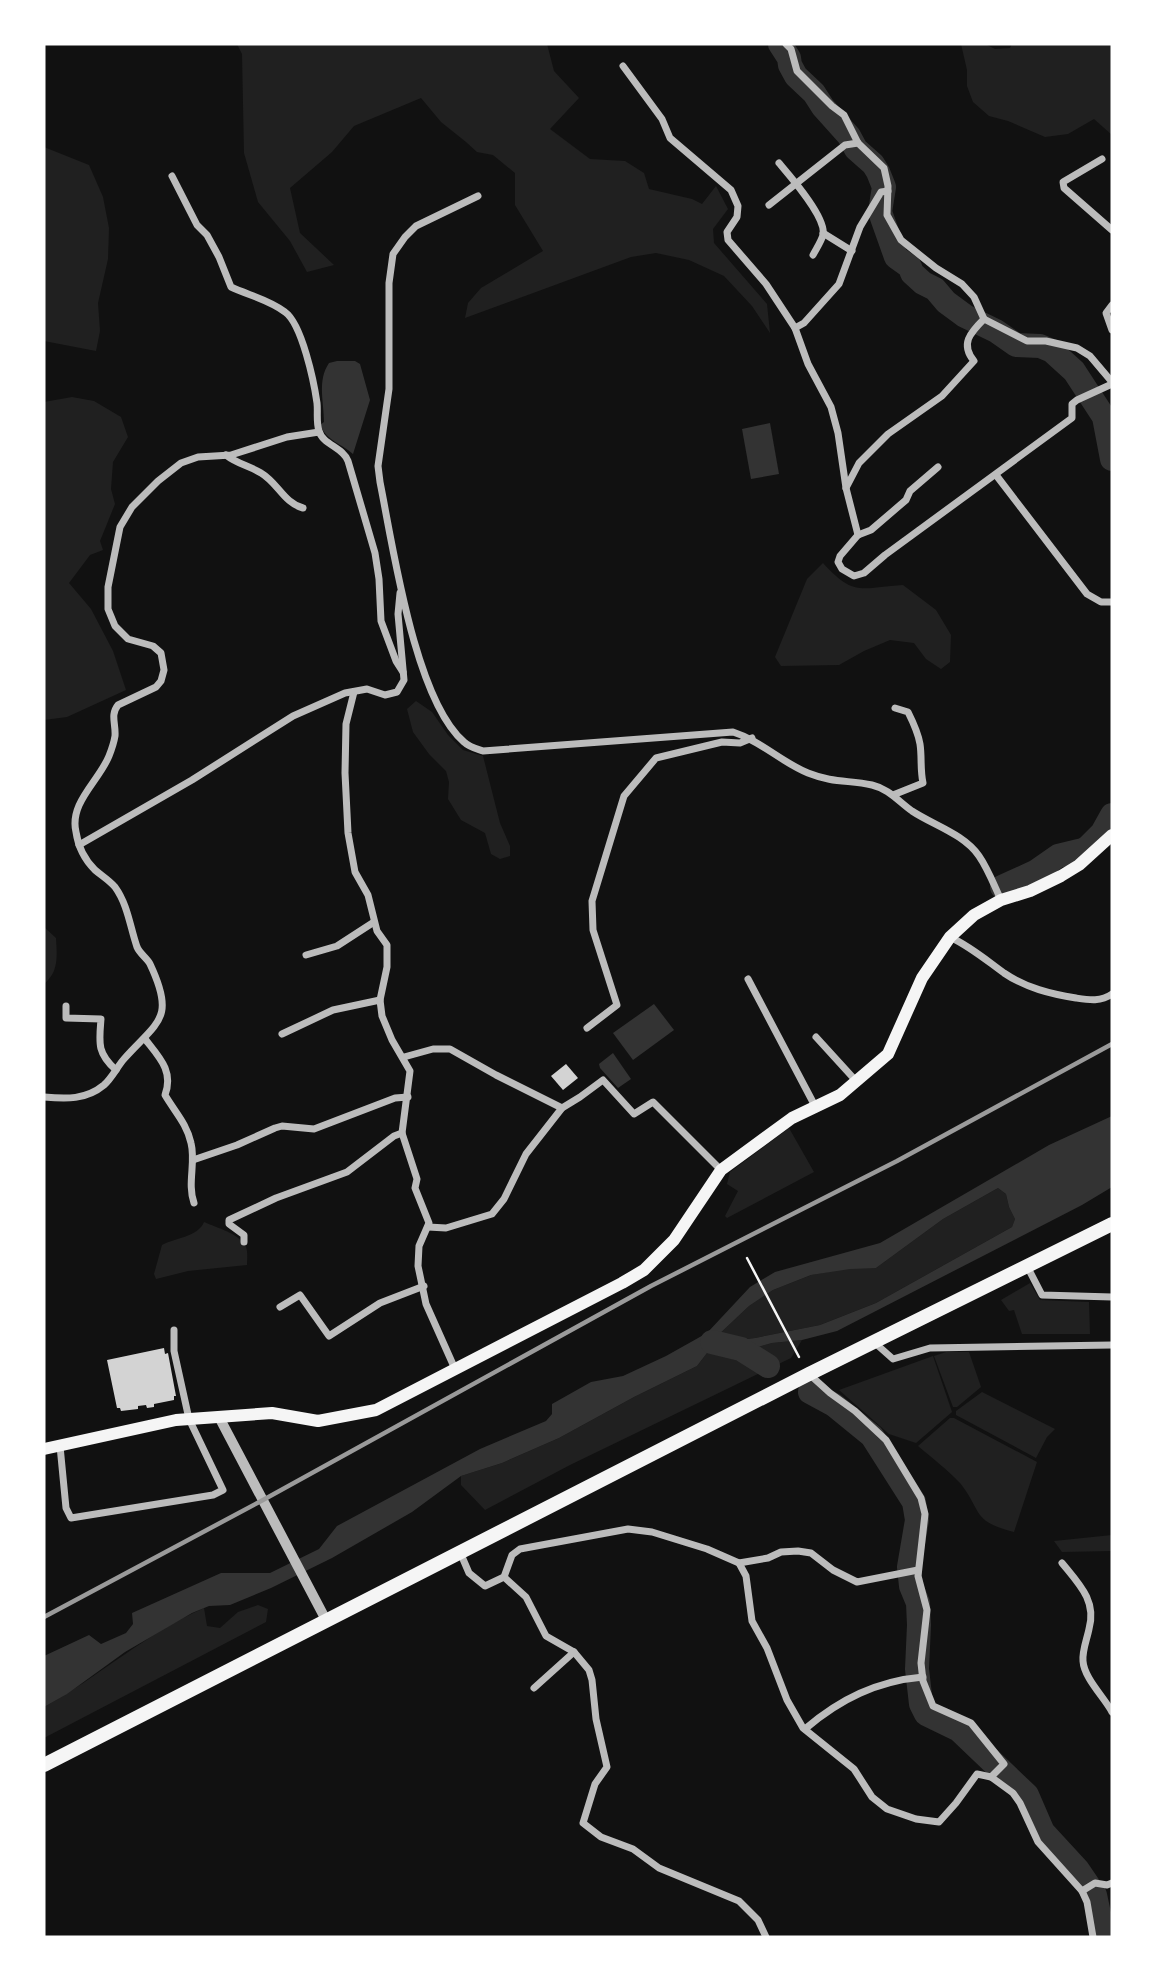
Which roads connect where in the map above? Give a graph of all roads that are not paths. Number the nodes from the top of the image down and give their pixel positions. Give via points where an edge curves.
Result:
1 (786, 44) edge
2 (623, 66) dead end
3 (858, 144) junction
4 (1102, 159) dead end
5 (779, 163) dead end
6 (172, 176) dead end
7 (796, 183) junction
8 (888, 191) junction
9 (478, 196) dead end
10 (769, 205) dead end
11 (1112, 230) edge
12 (823, 233) junction
13 (852, 251) junction
14 (813, 255) dead end
15 (1112, 306) edge
16 (984, 319) junction
17 (795, 328) junction
18 (1112, 330) edge
19 (1112, 383) edge
20 (319, 432) junction
21 (226, 455) junction
22 (938, 467) dead end
23 (996, 475) junction
24 (845, 488) junction
25 (303, 508) dead end
26 (858, 536) junction
27 (401, 585) junction
28 (1112, 602) edge
29 (403, 671) junction
30 (354, 692) junction
31 (895, 708) dead end
32 (752, 738) junction
33 (893, 795) junction
34 (1112, 835) edge
35 (79, 845) junction
36 (1001, 900) junction
37 (374, 922) junction
38 (950, 937) junction
39 (306, 955) dead end
40 (748, 979) dead end
41 (1112, 994) edge
42 (380, 1000) junction
43 (66, 1006) dead end
44 (587, 1028) dead end
45 (282, 1034) dead end
46 (816, 1037) dead end
47 (145, 1039) junction
48 (404, 1057) junction
49 (116, 1070) junction
50 (857, 1082) junction
51 (44, 1097) edge
52 (408, 1097) junction
53 (815, 1106) junction
54 (562, 1108) junction
55 (402, 1133) junction
56 (193, 1160) junction
57 (721, 1170) junction
58 (194, 1203) dead end
59 (1112, 1224) edge
60 (428, 1227) junction
61 (244, 1242) dead end
62 (1028, 1268) junction
63 (424, 1286) junction
64 (1112, 1297) edge
65 (280, 1307) dead end
66 (174, 1330) dead end
67 (875, 1343) junction
68 (1112, 1345) edge
69 (455, 1369) junction
70 (809, 1374) junction
71 (219, 1417) junction
72 (189, 1419) junction
73 (60, 1446) junction
74 (44, 1449) edge
75 (460, 1552) junction
76 (739, 1563) junction
77 (1062, 1563) dead end
78 (918, 1570) junction
79 (504, 1577) junction
80 (326, 1620) junction
81 (574, 1651) junction
82 (923, 1678) junction
83 (534, 1688) dead end
84 (1112, 1712) edge
85 (805, 1729) junction
86 (44, 1765) edge
87 (992, 1776) junction
88 (1112, 1884) edge
89 (1083, 1891) junction
90 (766, 1937) edge
91 (1093, 1937) edge

1 - 3 street via 797,71 844,115
2 - 17 street via 662,119 670,138 731,190 738,206 728,240 766,284
3 - 7 street via 845,145
3 - 8 street via 884,168
4 - 11 street via 1063,182 1064,188
5 - 7 street
6 - 20 street via 231,287 279,308 295,322 317,402
7 - 10 street
7 - 12 street
8 - 13 street via 881,192 860,227
8 - 16 street via 887,215 896,234 962,284
9 - 27 street via 416,226 398,246 391,265 389,389 378,466
12 - 13 street
12 - 14 street
13 - 17 street via 839,284
15 - 18 street via 1106,313
16 - 19 street via 1027,341 1077,348 1090,356
16 - 24 street via 967,341 967,352 974,361 942,396 888,435 859,463
17 - 24 street via 831,407
19 - 23 street via 1076,400 1072,418
20 - 21 street
20 - 29 street via 346,454 375,553 381,621
21 - 25 street via 261,472 290,502
21 - 35 street via 181,463 132,507 120,527 108,609 115,626 128,639 161,653 164,670 156,687 114,710 115,736 109,756 75,816
22 - 26 street via 872,530
23 - 26 street via 855,576 838,562
23 - 28 street via 1087,594
24 - 26 street
27 - 29 street via 398,614
27 - 32 street via 421,666 440,710 465,744 483,751 718,732
29 - 30 street via 402,686 392,694 367,689
30 - 35 street via 293,716
30 - 37 street via 346,724 348,833 355,872 368,895
31 - 33 street via 908,712 915,726 923,783
32 - 33 street via 807,773 834,782 871,785
32 - 44 street via 656,758 624,796 592,901 593,929 617,1005
33 - 36 street via 978,855
34 - 36 main road via 1061,876
35 - 47 street via 120,895 138,950 150,963 163,999 158,1024
36 - 38 main road via 974,915
37 - 39 street via 337,946
37 - 42 street via 387,945
38 - 41 street via 1036,989 1093,1000
38 - 50 main road via 922,978 888,1054
40 - 53 street
42 - 45 street via 333,1010
42 - 48 street via 390,1036
43 - 49 street via 66,1018 101,1019 99,1044
46 - 50 street
47 - 49 street
47 - 56 street via 168,1072 166,1096 184,1123
48 - 52 street via 410,1071
48 - 54 street via 450,1049
49 - 51 street via 89,1095
50 - 53 main road
52 - 55 street
52 - 56 street via 314,1129 275,1128
53 - 57 main road
54 - 57 street via 603,1080 634,1114 653,1102
54 - 60 street via 526,1154 492,1214 446,1228
55 - 60 street
55 - 61 street via 347,1172 229,1220 244,1235
56 - 58 street
57 - 69 main road via 680,1233 643,1270
59 - 62 highway
60 - 63 street via 417,1258
62 - 64 street via 1042,1295
62 - 67 highway
63 - 65 street via 380,1303 329,1336 300,1295
63 - 69 street via 426,1304
66 - 72 street
67 - 68 street via 894,1359 930,1348
67 - 70 highway
69 - 71 main road via 376,1410 318,1421 272,1413
70 - 75 highway
70 - 78 street via 886,1440 921,1498 925,1514
71 - 72 main road
71 - 80 street
72 - 73 main road
72 - 73 street via 223,1490 213,1494 71,1518
73 - 74 main road
75 - 79 street via 469,1573 485,1586
75 - 80 highway
76 - 78 street via 781,1552 811,1553 857,1582
76 - 79 street via 652,1532 628,1529 520,1549 512,1555
76 - 85 street via 746,1576 752,1621
77 - 84 street via 1089,1600 1085,1670
78 - 82 street via 927,1610
79 - 81 street via 526,1597 545,1636
80 - 86 highway
81 - 83 street
81 - 90 street via 592,1680 607,1767 595,1784 583,1823 659,1868 739,1901 758,1920
82 - 85 street via 862,1691 827,1710
82 - 87 street via 933,1706 971,1723 1003,1765
85 - 87 street via 859,1774 872,1797 898,1814 939,1822 977,1774
87 - 89 street via 1013,1793 1038,1842
88 - 89 street via 1095,1883
89 - 91 street

